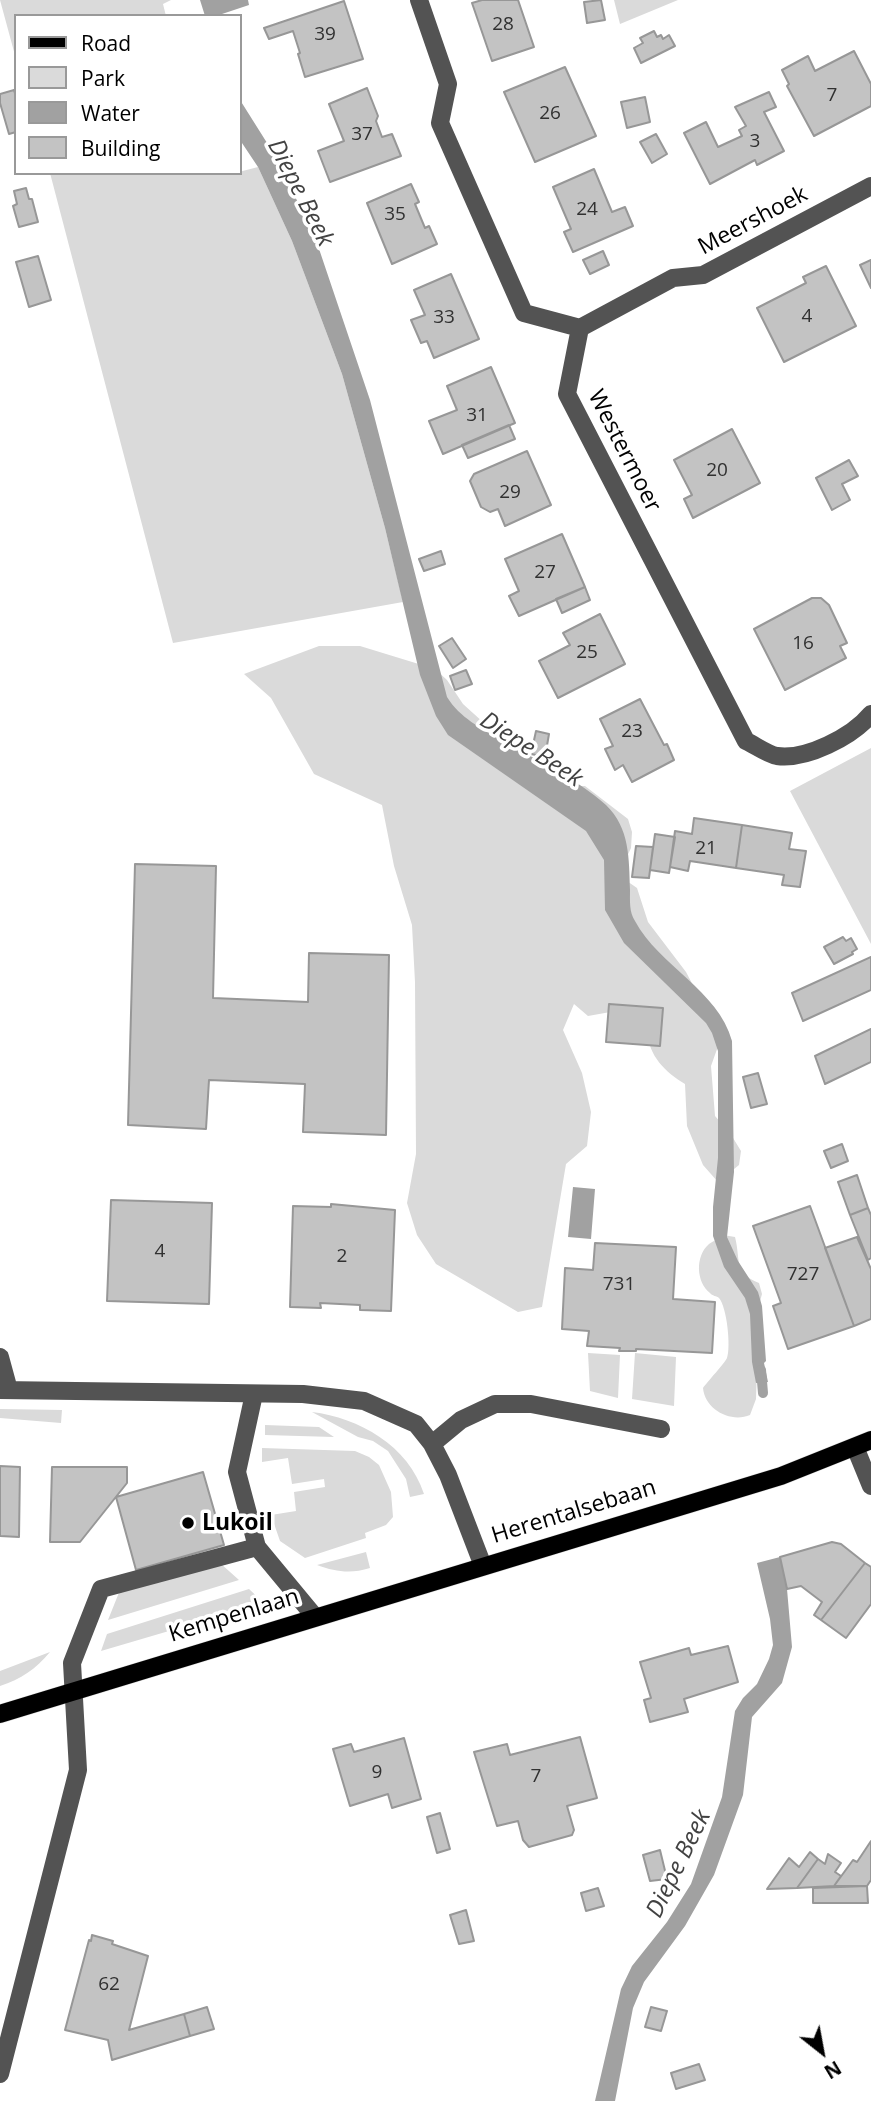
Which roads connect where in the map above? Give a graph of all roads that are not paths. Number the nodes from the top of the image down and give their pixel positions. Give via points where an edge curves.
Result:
1 (419, 0) edge
2 (871, 186) edge
3 (580, 328) junction
4 (871, 714) edge
5 (0, 1357) edge
6 (4, 1390) edge
7 (254, 1394) junction
8 (661, 1429) dead end
9 (432, 1444) junction
10 (863, 1444) edge
11 (871, 1486) edge
12 (257, 1547) junction
13 (483, 1566) junction
14 (315, 1617) junction
15 (72, 1692) junction
16 (0, 1714) edge
17 (0, 2074) edge

1 - 3 street via 447,84 440,123 524,313
2 - 3 street, Meershoek via 703,275 673,278
3 - 4 street, Westermoer via 567,394 746,741 775,756 807,755 861,726
5 - 6 street
6 - 7 street, Herentalsebaan
7 - 9 street, Herentalsebaan via 364,1401 416,1424
7 - 12 street via 237,1472
8 - 9 street via 531,1404 495,1404 461,1420
9 - 13 street, Herentalsebaan
10 - 11 street
10 - 13 main road, Herentalsebaan via 781,1476
12 - 14 street
12 - 15 street via 101,1589 72,1663
13 - 14 main road, Kempenlaan
14 - 15 main road, Kempenlaan
15 - 16 main road, Kempenlaan
15 - 17 street via 78,1770

